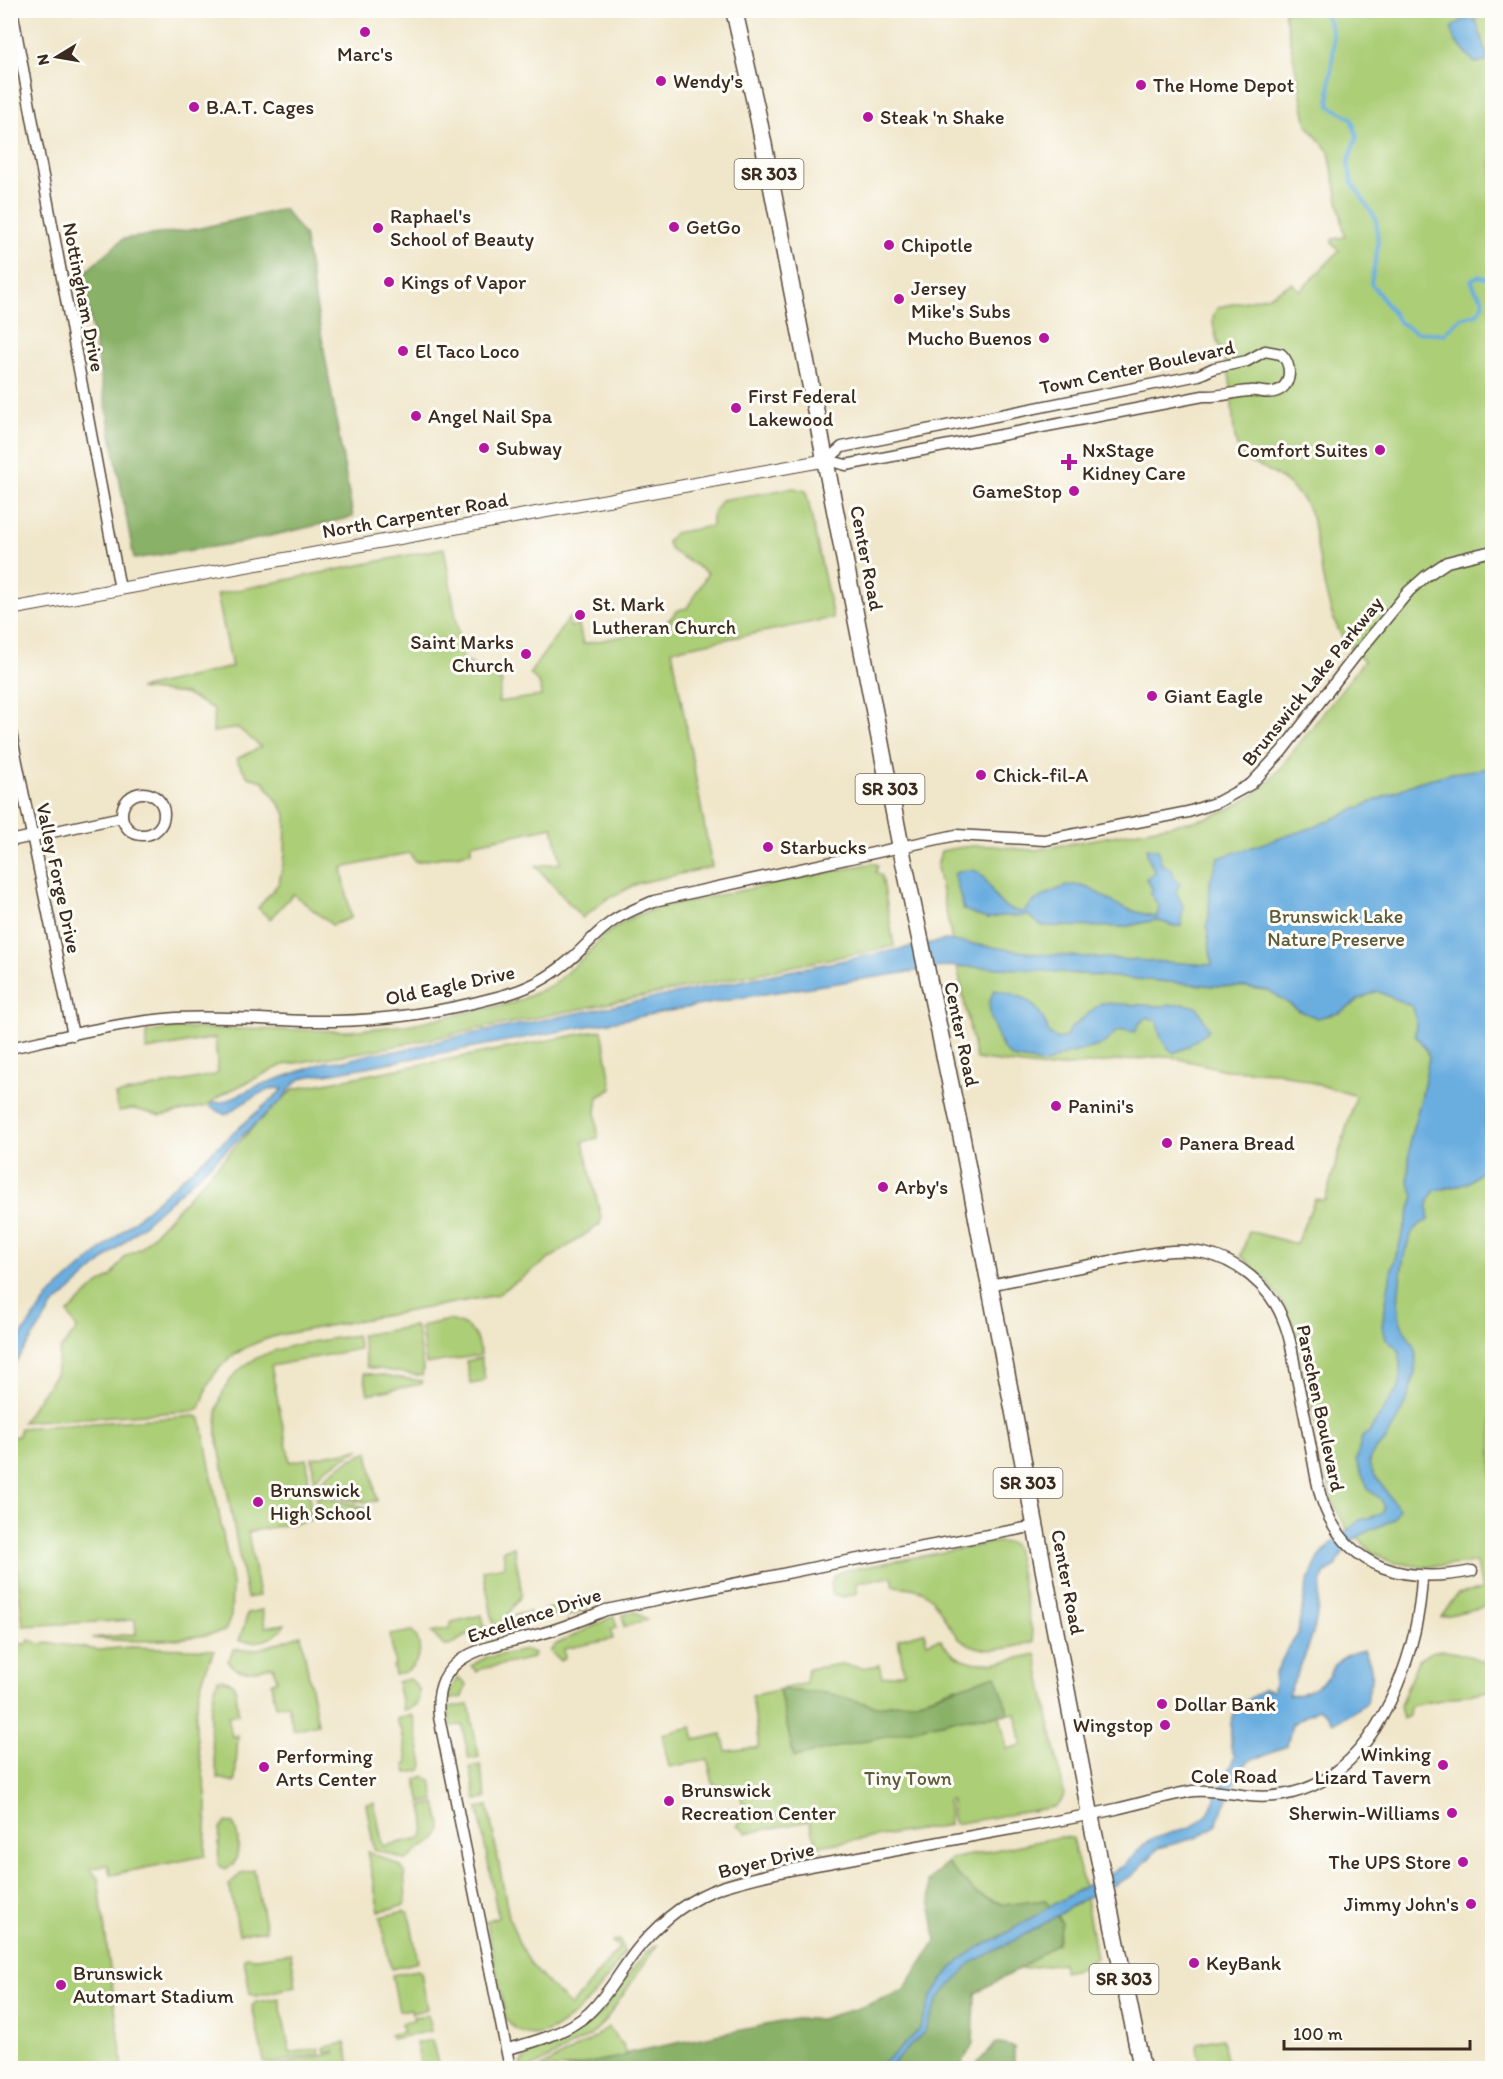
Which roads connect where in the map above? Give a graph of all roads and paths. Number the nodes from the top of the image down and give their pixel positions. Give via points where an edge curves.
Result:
1 (12, 10) edge
2 (734, 10) edge
3 (826, 460) junction
4 (1492, 551) edge
5 (120, 590) junction
6 (10, 609) edge
7 (10, 729) edge
8 (122, 817) dead end
9 (33, 836) junction
10 (10, 841) edge
11 (901, 848) junction
12 (73, 1035) junction
13 (10, 1048) edge
14 (990, 1285) junction
15 (1036, 1526) junction
16 (1472, 1571) dead end
17 (1422, 1577) junction
18 (1090, 1814) junction
19 (507, 2049) junction
20 (510, 2068) edge
21 (1142, 2068) edge

1 - 5 street, Nottingham Drive
2 - 3 main road, Center Road / SR 303
3 - 3 street, Town Center Boulevard via 846,465 1203,396 1220,397 1251,390 1273,392 1287,383 1289,367 1281,354 1265,351 1247,362 1199,375 842,447
3 - 5 street, North Carpenter Road
3 - 11 main road, Center Road / SR 303
4 - 11 street, Brunswick Lake Parkway via 1447,562 1409,591 1282,751 1251,784 1218,802 1188,812 1045,840 956,836
5 - 6 street, North Carpenter Road
7 - 9 street, Valley Forge Drive
8 - 9 street
9 - 10 street
9 - 12 street, Valley Forge Drive
11 - 12 street, Old Eagle Drive via 654,901 614,920 549,976 498,997 379,1018 175,1018
11 - 14 main road, Center Road / SR 303
12 - 13 street, Old Eagle Drive
14 - 15 main road, Center Road / SR 303
14 - 17 street, Parschen Boulevard via 1171,1251 1202,1253 1237,1266 1268,1295 1285,1324 1320,1492 1333,1524 1370,1561 1390,1571
15 - 18 main road, Center Road / SR 303
15 - 19 street, Excellence Drive via 606,1610 572,1624 477,1650 452,1666 439,1690 437,1705
16 - 17 street, Parschen Boulevard
17 - 18 street, Cole Road via 1415,1636 1380,1719 1347,1763 1321,1782 1291,1793 1261,1796 1191,1792
18 - 19 street, Boyer Drive via 783,1871 710,1892 682,1907 656,1929 587,2015 534,2042
18 - 21 main road, Center Road / SR 303
19 - 20 street, Excellence Drive

